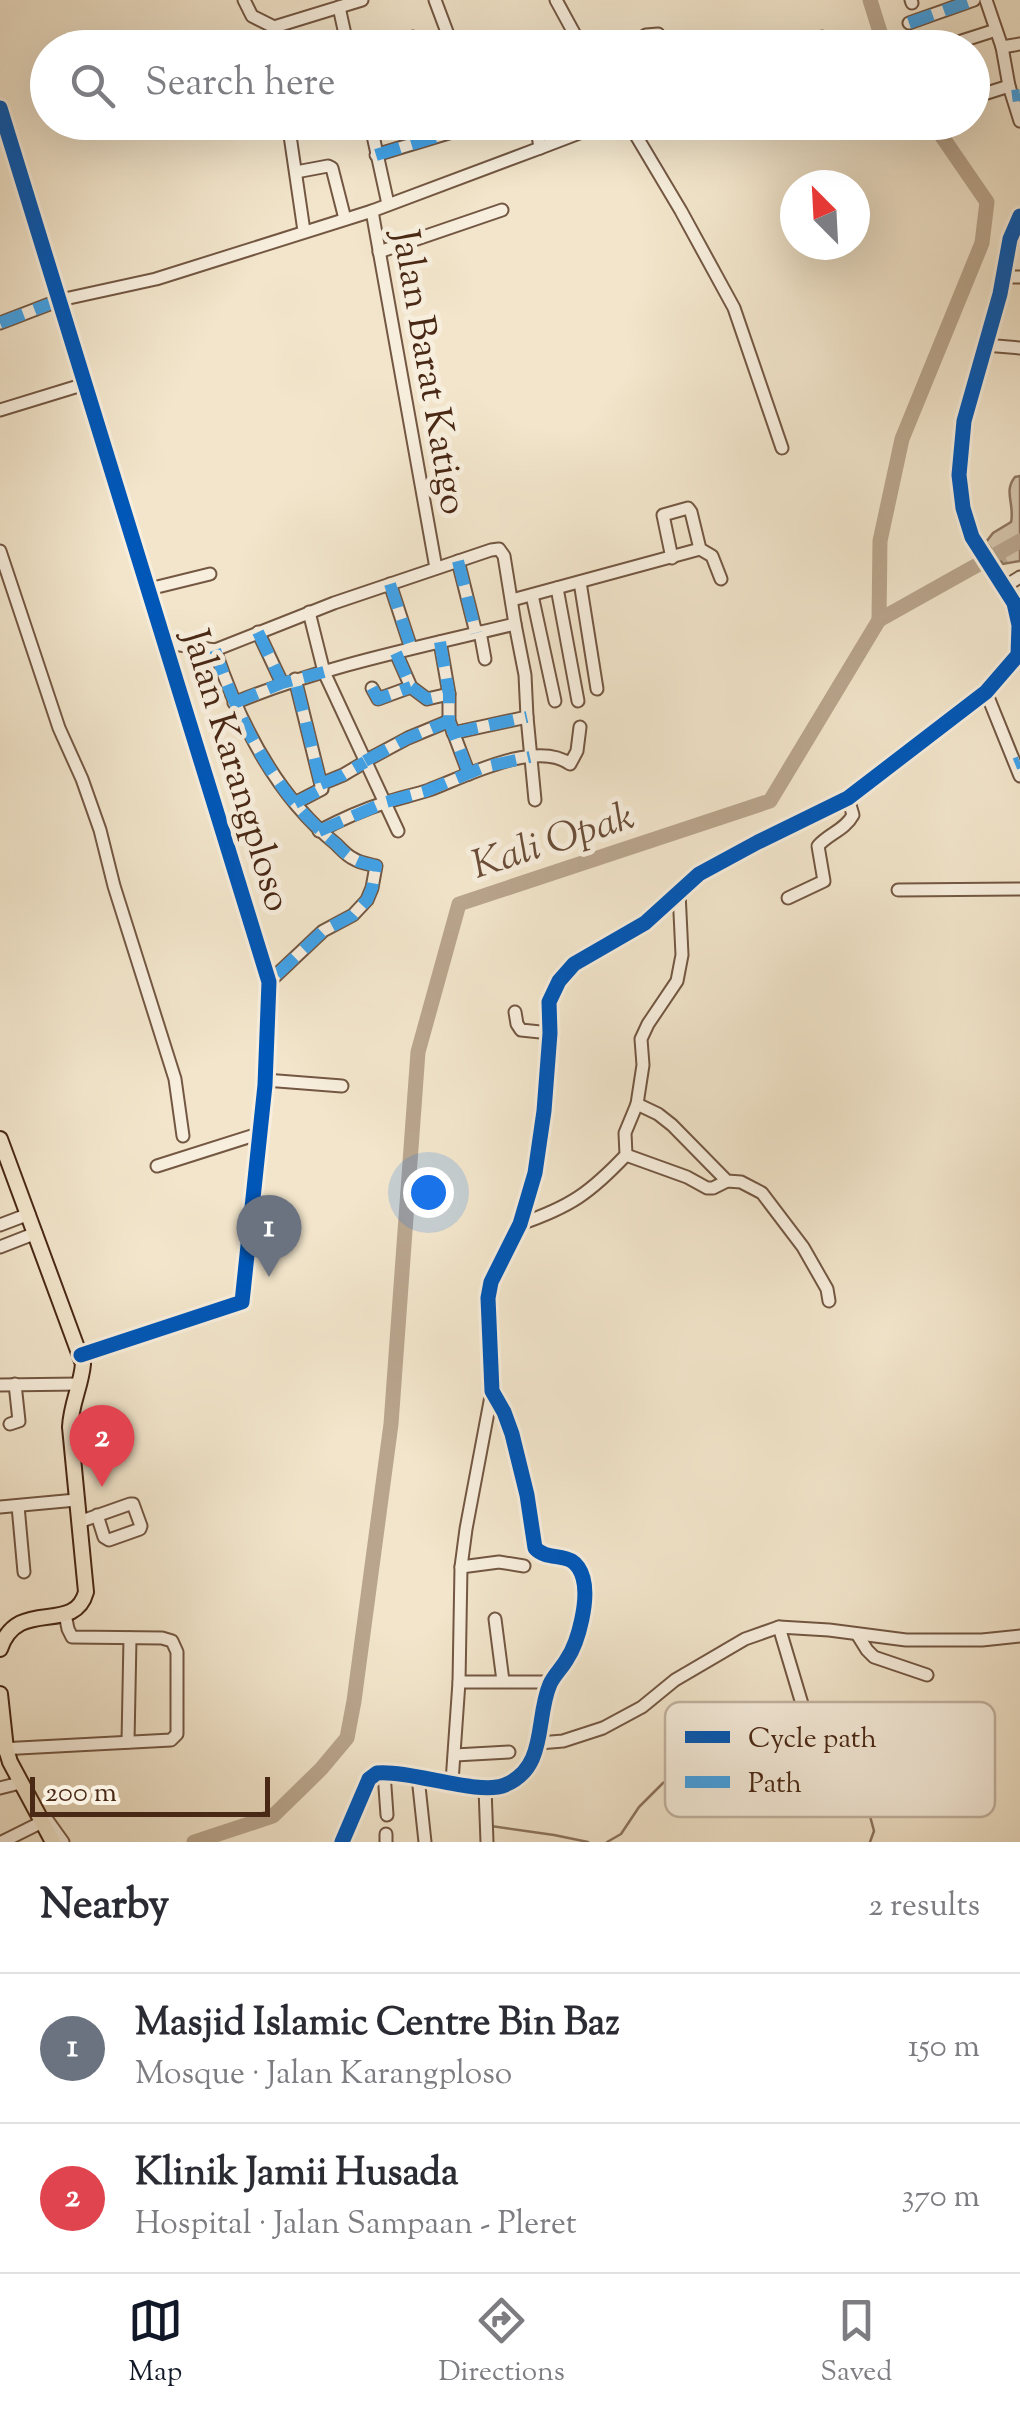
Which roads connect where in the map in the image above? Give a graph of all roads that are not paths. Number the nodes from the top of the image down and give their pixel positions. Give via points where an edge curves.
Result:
1 (244, 0) edge
2 (362, 0) edge
3 (434, 0) edge
4 (556, 0) edge
5 (974, 0) edge
6 (986, 0) edge
7 (335, 5) edge
8 (908, 23) dead end
9 (274, 27) junction
10 (274, 30) edge
11 (343, 30) edge
12 (446, 30) edge
13 (570, 30) edge
14 (996, 30) junction
15 (990, 32) edge
16 (1020, 44) edge
17 (1002, 47) junction
18 (1014, 92) edge
19 (0, 108) edge
20 (1020, 121) edge
21 (291, 140) edge
22 (373, 140) edge
23 (426, 140) edge
24 (539, 140) edge
25 (561, 140) edge
26 (639, 140) edge
27 (540, 148) junction
28 (376, 155) junction
29 (296, 172) junction
30 (388, 204) junction
31 (502, 210) dead end
32 (372, 211) junction
33 (345, 219) junction
34 (1019, 222) edge
35 (304, 231) junction
36 (379, 252) junction
37 (1003, 277) junction
38 (1020, 277) edge
39 (60, 300) junction
40 (0, 323) edge
41 (985, 345) junction
42 (1020, 348) edge
43 (85, 384) junction
44 (0, 410) edge
45 (782, 448) dead end
46 (700, 549) junction
47 (0, 551) edge
48 (672, 558) junction
49 (458, 561) junction
50 (436, 568) junction
51 (210, 574) dead end
52 (1020, 578) edge
53 (721, 579) dead end
54 (580, 582) junction
55 (390, 584) junction
56 (1004, 587) junction
57 (557, 588) junction
58 (148, 589) junction
59 (532, 594) junction
60 (512, 600) junction
61 (309, 612) junction
62 (514, 624) junction
63 (258, 632) junction
64 (478, 633) junction
65 (440, 642) junction
66 (166, 643) junction
67 (411, 648) junction
68 (215, 650) junction
69 (396, 653) junction
70 (1019, 656) edge
71 (484, 659) dead end
72 (324, 672) junction
73 (550, 675) junction
74 (525, 680) junction
75 (288, 681) junction
76 (411, 687) junction
77 (372, 688) dead end
78 (598, 689) dead end
79 (986, 692) junction
80 (449, 694) junction
81 (555, 701) dead end
82 (578, 701) dead end
83 (234, 703) junction
84 (526, 717) junction
85 (451, 727) junction
86 (580, 727) dead end
87 (530, 757) junction
88 (365, 761) junction
89 (1018, 767) edge
90 (469, 774) junction
91 (321, 784) junction
92 (848, 798) junction
93 (535, 800) dead end
94 (386, 802) junction
95 (295, 803) junction
96 (319, 831) junction
97 (398, 831) dead end
98 (1020, 889) edge
99 (898, 890) dead end
100 (679, 892) junction
101 (788, 898) dead end
102 (269, 982) junction
103 (515, 1012) dead end
104 (550, 1034) junction
105 (265, 1080) junction
106 (342, 1086) dead end
107 (637, 1104) junction
108 (261, 1133) junction
109 (182, 1136) dead end
110 (0, 1139) edge
111 (626, 1155) junction
112 (157, 1166) dead end
113 (727, 1181) junction
114 (29, 1214) junction
115 (520, 1224) junction
116 (0, 1225) edge
117 (36, 1233) junction
118 (0, 1247) edge
119 (829, 1301) dead end
120 (81, 1355) junction
121 (0, 1384) edge
122 (15, 1384) junction
123 (80, 1384) junction
124 (492, 1391) junction
125 (10, 1424) dead end
126 (76, 1500) junction
127 (36, 1503) junction
128 (18, 1506) junction
129 (0, 1507) edge
130 (97, 1516) dead end
131 (36, 1520) dead end
132 (79, 1522) junction
133 (524, 1566) dead end
134 (461, 1567) junction
135 (24, 1572) dead end
136 (65, 1614) junction
137 (494, 1619) dead end
138 (780, 1628) junction
139 (857, 1634) junction
140 (1020, 1636) edge
141 (130, 1638) junction
142 (1, 1639) edge
143 (928, 1674) dead end
144 (503, 1681) junction
145 (460, 1682) junction
146 (550, 1682) junction
147 (0, 1694) edge
148 (802, 1702) edge
149 (128, 1742) junction
150 (540, 1743) junction
151 (3, 1749) edge
152 (509, 1752) dead end
153 (455, 1755) junction
154 (384, 1773) junction
155 (418, 1777) junction
156 (452, 1782) junction
157 (0, 1788) edge
158 (23, 1788) junction
159 (485, 1788) junction
160 (387, 1815) dead end
161 (42, 1822) junction
162 (2, 1842) edge
163 (53, 1842) edge
164 (63, 1842) edge
165 (342, 1842) edge
166 (425, 1842) edge
167 (487, 1842) edge

1 - 9 street via 252,16
2 - 7 street
3 - 12 street
4 - 13 street
5 - 8 street
6 - 14 street
7 - 9 street
7 - 11 street
9 - 10 street
14 - 15 street
14 - 17 street
16 - 17 street
17 - 18 street
18 - 20 street
19 - 39 street, Jalan Karangploso
21 - 29 street
22 - 28 street
23 - 28 street
24 - 27 street
25 - 27 street, Jalan Barat Katigo
26 - 45 street via 734,308
27 - 30 street, Jalan Barat Katigo
28 - 30 street
29 - 33 street via 332,168
29 - 35 street
30 - 32 street, Jalan Barat Katigo
31 - 36 street
32 - 33 street
32 - 36 street, Jalan Barat Katigo
33 - 35 street
34 - 37 street
35 - 39 street via 156,279
36 - 50 street, Jalan Barat Katigo
37 - 38 street
37 - 41 street
39 - 40 street
39 - 43 street, Jalan Karangploso
41 - 42 street
41 - 56 street via 964,420 959,476 972,538
43 - 44 street
43 - 58 street, Jalan Karangploso
46 - 48 street
46 - 48 street via 690,510 666,513
46 - 53 street via 712,556
47 - 109 street via 100,830 174,1079
48 - 54 street
49 - 50 street, Jalan Karangploso
49 - 60 street, Jalan Karangploso via 499,549
49 - 64 street
50 - 55 street, Jalan Karangploso
51 - 58 street
52 - 56 street
54 - 57 street
54 - 78 street
55 - 61 street, Jalan Karangploso
55 - 67 street
56 - 70 street via 1019,625
57 - 59 street
57 - 82 street
58 - 66 street, Jalan Karangploso
59 - 60 street
59 - 73 street
60 - 62 street
61 - 63 street, Jalan Karangploso
61 - 72 street
62 - 64 street
62 - 74 street
63 - 68 street, Jalan Karangploso
63 - 75 street
64 - 65 street
64 - 71 street
65 - 67 street
65 - 80 street
66 - 68 street, Jalan Karangploso
66 - 102 street, Jalan Karangploso
67 - 69 street
68 - 83 street
69 - 72 street
69 - 76 street
70 - 79 street
72 - 75 street
72 - 88 street
73 - 74 street
73 - 81 street
74 - 84 street
75 - 83 street
75 - 91 street
76 - 77 street via 378,699
76 - 80 street via 427,699
79 - 89 street
79 - 92 street
80 - 85 street
83 - 95 street
84 - 85 street
84 - 87 street
85 - 88 street via 408,738
85 - 90 street
86 - 87 street via 570,764
87 - 90 street
87 - 93 street
88 - 91 street
88 - 94 street
90 - 94 street
91 - 95 street via 322,790
92 - 100 street via 698,874
92 - 101 street via 849,822 818,846 824,881
94 - 96 street
94 - 97 street
95 - 96 street
96 - 102 street via 354,859 376,866 372,888 352,915 323,930
98 - 99 street
100 - 104 street via 645,923 574,964 549,1002
100 - 107 street via 677,981 641,1039
102 - 105 street, Jalan Karangploso
103 - 104 street via 521,1030
104 - 115 street via 544,1111
105 - 106 street
105 - 108 street, Jalan Karangploso
107 - 111 street via 625,1133
107 - 113 street via 672,1125
108 - 112 street
108 - 120 street, Jalan Karangploso via 242,1302
110 - 114 main road
111 - 113 street via 707,1188
111 - 115 street via 569,1205
113 - 119 street via 762,1194 803,1247
114 - 116 street
114 - 117 main road
115 - 124 street via 490,1282
117 - 118 street
117 - 120 main road
120 - 123 main road
121 - 122 street
122 - 123 street
122 - 125 street via 20,1420
123 - 126 main road via 70,1426
124 - 134 street
124 - 146 street via 512,1434 536,1548 569,1558 582,1578 578,1638
126 - 127 street
126 - 132 main road
127 - 128 street
127 - 131 street
128 - 129 street
128 - 135 street
130 - 132 street
132 - 136 main road via 86,1592 78,1608
133 - 134 street
134 - 145 street
136 - 141 street via 72,1637
136 - 142 main road via 26,1619
137 - 144 street
138 - 139 street
138 - 148 street
138 - 150 street via 745,1639 604,1728
139 - 140 street via 906,1640
139 - 143 street via 874,1657
141 - 149 street
141 - 149 street via 162,1638 176,1648 178,1730 170,1740
144 - 145 street
144 - 146 street
145 - 153 street
146 - 150 street
147 - 151 main road
149 - 151 street
150 - 159 street via 521,1774
151 - 158 main road
152 - 153 street
153 - 156 street
154 - 155 street
154 - 160 street
154 - 165 street via 370,1779
155 - 156 street
155 - 166 street
156 - 159 street
157 - 158 street
158 - 161 main road
158 - 164 street
159 - 167 street
161 - 162 street
161 - 163 main road

